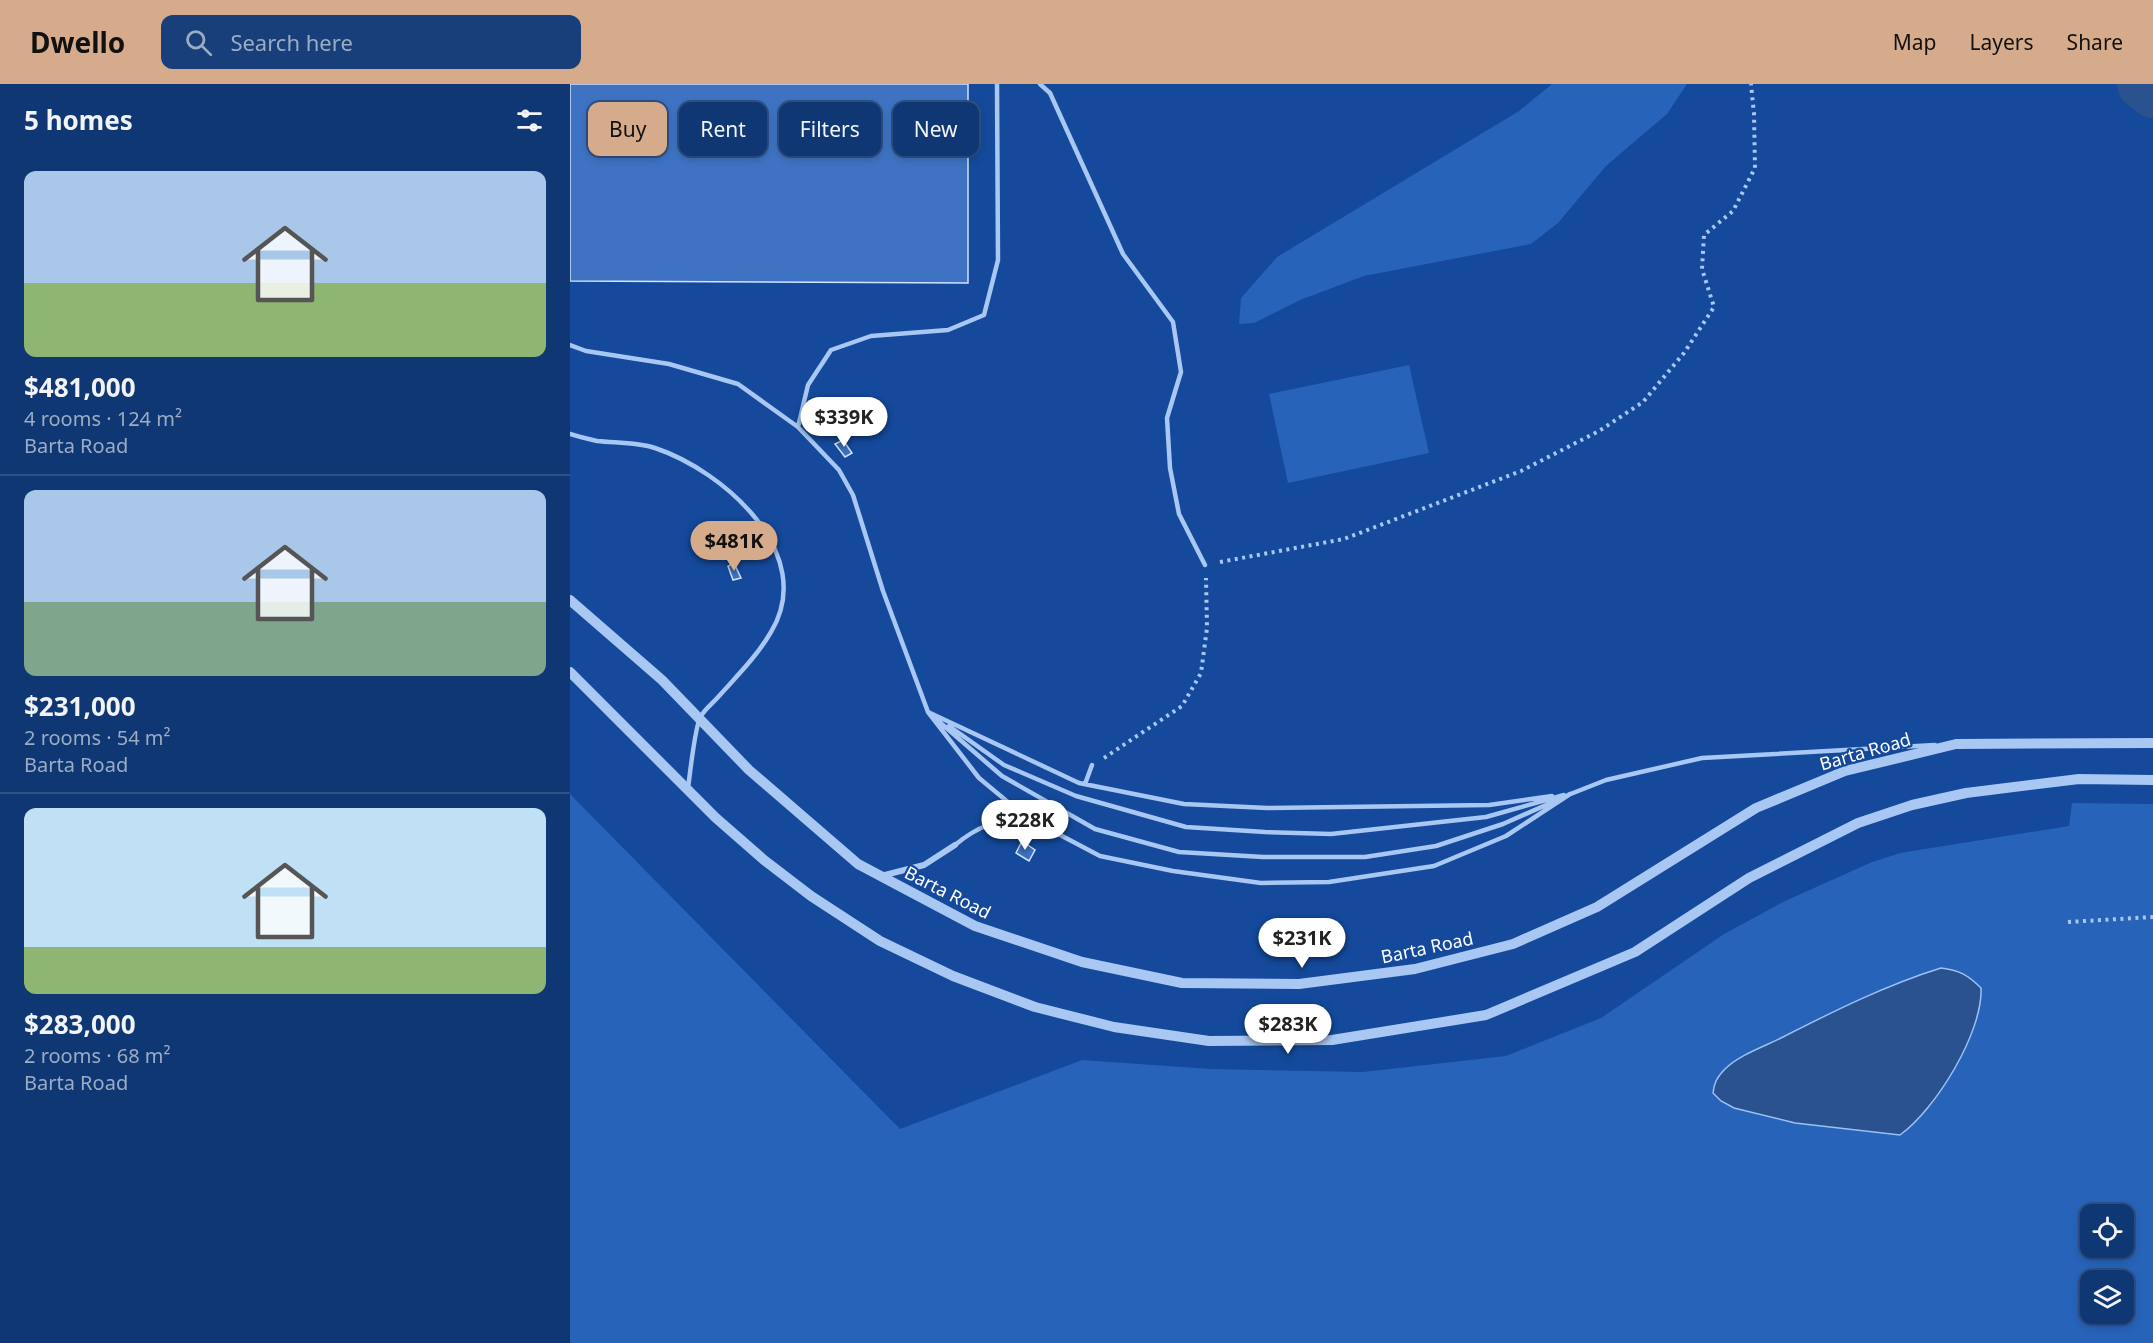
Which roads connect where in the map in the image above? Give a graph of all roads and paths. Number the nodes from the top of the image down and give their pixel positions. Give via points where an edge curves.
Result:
1 (997, 84) edge
2 (1040, 84) edge
3 (1751, 84) edge
4 (570, 345) edge
5 (798, 427) junction
6 (570, 434) edge
7 (1205, 565) junction
8 (570, 600) edge
9 (570, 672) edge
10 (928, 712) junction
11 (699, 718) junction
12 (2153, 742) edge
13 (1956, 744) junction
14 (1092, 765) joint
15 (2153, 780) edge
16 (1085, 784) junction
17 (688, 789) junction
18 (1570, 794) junction
19 (1026, 817) junction
20 (955, 846) joint
21 (881, 876) junction
22 (2153, 917) edge
23 (2068, 922) dead end

1 - 5 lane via 998,260 984,315 948,330 871,336 831,350 808,385
2 - 7 lane via 1050,93 1123,254 1173,322 1181,372 1167,418 1170,468 1179,514
3 - 7 path via 1755,168 1732,211 1704,235 1702,269 1714,307 1684,353 1643,402 1599,431 1521,471 1344,539
4 - 5 lane via 669,364 738,384
5 - 10 lane via 839,470 853,495 883,591
6 - 11 lane via 653,447 691,464 729,491 764,529 773,545 784,575 783,596 771,631
7 - 14 path via 1207,628 1201,673 1192,690 1182,706
8 - 11 street, Barta Road via 662,680
9 - 17 street
10 - 16 lane
10 - 18 lane via 1004,765 1076,796 1186,827 1331,834 1486,817
10 - 18 lane via 1002,776 1095,829 1179,852 1365,857 1436,846 1503,824
10 - 19 lane via 979,778
11 - 17 lane
11 - 21 street, Barta Road via 749,770 858,864
12 - 13 street, Barta Road
13 - 18 lane via 1702,758 1606,780
13 - 21 street, Barta Road via 1845,771 1756,808 1597,907 1513,944 1414,969 1299,984 1182,983 1082,962 975,926
14 - 16 lane
15 - 17 street via 2079,779 1966,793 1858,823 1749,878 1635,952 1486,1015 1332,1040 1209,1041 1114,1027 1035,1007 953,976 880,941 764,860
16 - 18 lane via 1184,804 1267,808 1489,805
18 - 19 lane via 1506,836 1434,866 1329,882 1261,883 1100,856
19 - 20 lane via 1000,820 972,831
20 - 21 street via 924,865
22 - 23 path

